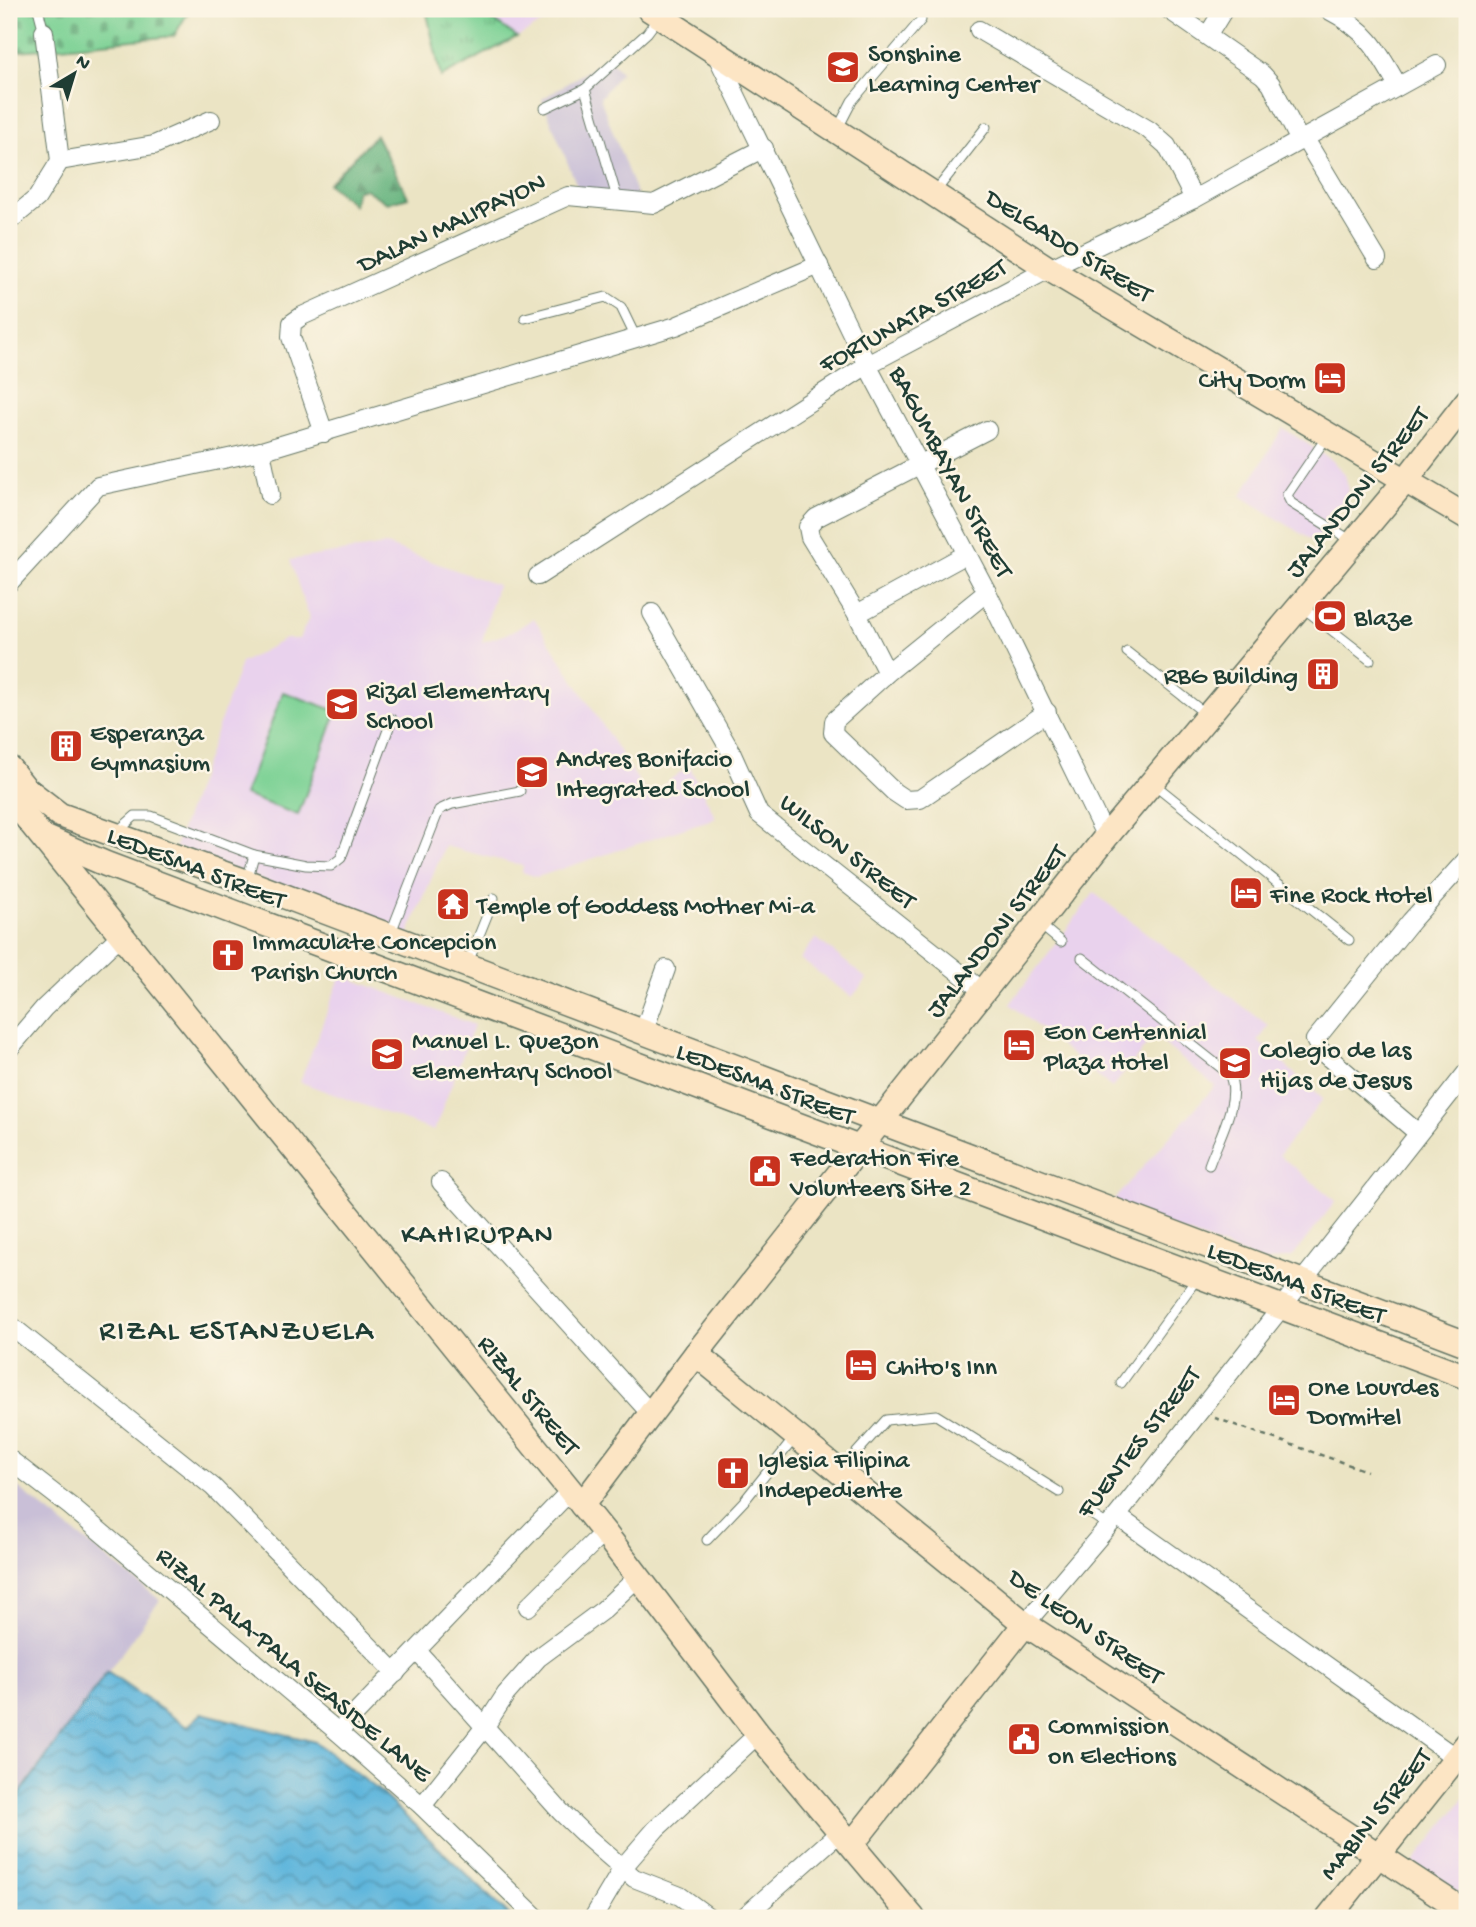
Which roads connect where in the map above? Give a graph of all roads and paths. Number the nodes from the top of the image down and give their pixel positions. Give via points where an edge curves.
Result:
1 (38, 9) edge
2 (536, 9) edge
3 (550, 9) edge
4 (1168, 9) edge
5 (1224, 9) edge
6 (1326, 9) edge
7 (655, 12) edge
8 (921, 20) dead end
9 (979, 30) dead end
10 (44, 32) joint
11 (1208, 35) junction
12 (716, 54) junction
13 (1437, 65) dead end
14 (1398, 86) junction
15 (585, 89) junction
16 (545, 108) dead end
17 (211, 120) dead end
18 (986, 127) dead end
19 (836, 131) junction
20 (1303, 140) junction
21 (764, 148) junction
22 (60, 162) junction
23 (934, 193) junction
24 (1194, 198) junction
25 (618, 201) junction
26 (9, 221) edge
27 (1377, 259) dead end
28 (819, 265) junction
29 (1049, 269) junction
30 (525, 318) dead end
31 (636, 338) junction
32 (867, 365) junction
33 (1467, 401) edge
34 (987, 430) dead end
35 (324, 433) junction
36 (1329, 433) junction
37 (261, 452) junction
38 (920, 464) junction
39 (1405, 481) junction
40 (270, 495) dead end
41 (1467, 517) edge
42 (1353, 542) junction
43 (965, 555) junction
44 (538, 576) dead end
45 (9, 583) edge
46 (987, 592) junction
47 (1300, 606) junction
48 (652, 612) dead end
49 (857, 614) junction
50 (1127, 652) dead end
51 (1370, 660) dead end
52 (887, 673) junction
53 (1047, 712) junction
54 (1207, 715) junction
55 (393, 719) dead end
56 (9, 768) edge
57 (1151, 781) junction
58 (520, 792) dead end
59 (9, 796) edge
60 (60, 815) junction
61 (117, 835) junction
62 (1106, 837) junction
63 (46, 838) junction
64 (254, 855) junction
65 (1467, 859) edge
66 (106, 864) junction
67 (247, 882) junction
68 (494, 898) dead end
69 (100, 907) junction
70 (1038, 923) junction
71 (121, 934) junction
72 (389, 937) junction
73 (1349, 940) dead end
74 (1061, 942) dead end
75 (1082, 958) dead end
76 (467, 966) junction
77 (666, 969) dead end
78 (984, 992) junction
79 (643, 1032) junction
80 (9, 1049) edge
81 (1467, 1072) edge
82 (1419, 1133) junction
83 (871, 1135) junction
84 (1209, 1165) dead end
85 (441, 1182) dead end
86 (1199, 1275) junction
87 (1300, 1282) junction
88 (1280, 1306) junction
89 (9, 1324) edge
90 (1467, 1344) edge
91 (696, 1354) junction
92 (1467, 1377) edge
93 (1121, 1383) dead end
94 (1198, 1412) junction
95 (651, 1414) junction
96 (797, 1435) junction
97 (9, 1459) edge
98 (841, 1471) junction
99 (1367, 1471) dead end
100 (1059, 1492) dead end
101 (576, 1498) junction
102 (1088, 1512) dead end
103 (1113, 1521) junction
104 (604, 1532) junction
105 (706, 1540) dead end
106 (639, 1576) junction
107 (528, 1607) dead end
108 (1025, 1624) junction
109 (417, 1651) junction
110 (396, 1673) junction
111 (484, 1728) junction
112 (338, 1732) junction
113 (758, 1734) junction
114 (1461, 1751) edge
115 (422, 1806) junction
116 (846, 1838) junction
117 (1379, 1855) junction
118 (624, 1866) junction
119 (1467, 1913) edge
120 (537, 1918) edge
121 (593, 1918) edge
122 (710, 1918) edge
123 (743, 1918) edge
124 (913, 1918) edge
125 (1328, 1918) edge

1 - 10 lane
2 - 3 lane
4 - 11 street
5 - 11 street
6 - 14 street via 1362,30
7 - 12 main road, DELGADO STREET
7 - 15 lane via 647,33
8 - 19 lane via 852,101
9 - 24 street via 1149,130 1167,146
10 - 22 street
11 - 20 street via 1271,84
12 - 19 main road, DELGADO STREET
12 - 21 street, BAGUMBAYAN STREET
13 - 14 street, FORTUNATA STREET
14 - 20 street, FORTUNATA STREET
15 - 16 lane
15 - 25 lane
17 - 22 street via 154,145
18 - 23 lane
19 - 23 main road, DELGADO STREET
20 - 24 street, FORTUNATA STREET
20 - 27 street
21 - 25 street, DALAN MALIPAYON via 654,204
21 - 28 street, BAGUMBAYAN STREET
22 - 26 street via 37,198
23 - 29 main road, DELGADO STREET
24 - 29 street, FORTUNATA STREET
25 - 35 street, DALAN MALIPAYON via 568,197 292,323 291,337
28 - 31 street via 699,318
28 - 32 street, BAGUMBAYAN STREET
29 - 32 street, FORTUNATA STREET
29 - 36 main road, DELGADO STREET
30 - 31 lane via 606,296 621,307
31 - 35 street
32 - 38 street, BAGUMBAYAN STREET
32 - 44 street, FORTUNATA STREET
33 - 39 main road, JALANDONI STREET
34 - 38 street
35 - 37 street
36 - 39 main road, DELGADO STREET
36 - 42 lane via 1287,495 1291,503
37 - 40 street
37 - 45 street via 97,486
38 - 43 street, BAGUMBAYAN STREET
38 - 49 street via 807,527
39 - 41 main road, DELGADO STREET
39 - 42 main road, JALANDONI STREET
42 - 47 main road, JALANDONI STREET
43 - 46 street, BAGUMBAYAN STREET
43 - 49 street
46 - 52 street
46 - 53 street, BAGUMBAYAN STREET
47 - 51 lane
47 - 54 main road, JALANDONI STREET
48 - 78 street, WILSON STREET via 730,751 759,814
49 - 52 street
50 - 54 lane
52 - 53 street via 832,727 833,733 906,800 920,799
53 - 62 street, BAGUMBAYAN STREET
54 - 57 main road, JALANDONI STREET
55 - 64 lane via 341,858 331,866
56 - 60 main road
57 - 62 main road, JALANDONI STREET
57 - 73 lane
58 - 72 lane via 439,810
59 - 63 main road, RIZAL STREET
60 - 61 main road, LEDESMA STREET
60 - 63 main road
61 - 64 lane via 135,816 151,816
61 - 66 main road
61 - 67 main road, LEDESMA STREET
62 - 70 main road, JALANDONI STREET
63 - 66 main road, LEDESMA STREET
63 - 69 main road, RIZAL STREET
64 - 67 lane
65 - 82 street via 1315,1040 1321,1051
66 - 69 main road via 100,881
66 - 83 main road, LEDESMA STREET
67 - 72 main road, LEDESMA STREET
68 - 76 lane
69 - 71 main road, RIZAL STREET
70 - 74 lane
70 - 78 main road, JALANDONI STREET
71 - 80 street
71 - 101 main road, RIZAL STREET
72 - 76 main road, LEDESMA STREET
75 - 84 lane via 1229,1074 1235,1085 1233,1099
76 - 79 main road, LEDESMA STREET
77 - 79 street
78 - 83 main road, JALANDONI STREET
79 - 83 main road, LEDESMA STREET
81 - 82 street, FUENTES STREET
82 - 87 street, FUENTES STREET
83 - 86 main road, LEDESMA STREET
83 - 87 main road, LEDESMA STREET
83 - 91 main road, JALANDONI STREET
85 - 95 street
86 - 88 main road, LEDESMA STREET
86 - 93 lane
87 - 88 street, FUENTES STREET
87 - 90 main road, LEDESMA STREET
88 - 92 main road, LEDESMA STREET
88 - 94 street, FUENTES STREET
89 - 110 street via 213,1487
91 - 95 main road, JALANDONI STREET
91 - 96 main road, DE LEON STREET
94 - 99 path
94 - 103 street, FUENTES STREET
95 - 101 main road, JALANDONI STREET
96 - 98 main road, DE LEON STREET
96 - 105 lane
97 - 112 street, RIZAL PALA-PALA SEASIDE LANE
98 - 100 lane via 886,1420 932,1414
98 - 108 main road, DE LEON STREET
101 - 104 main road, RIZAL STREET
101 - 109 street
102 - 103 lane
103 - 108 street, FUENTES STREET
103 - 114 street
104 - 106 main road, RIZAL STREET
104 - 107 street
106 - 111 street via 603,1610 538,1658
106 - 113 main road, RIZAL STREET
108 - 116 main road, FUENTES STREET
108 - 117 main road, DE LEON STREET
109 - 110 street
109 - 111 street
110 - 112 street
111 - 115 street
111 - 118 street via 561,1812
112 - 115 street, RIZAL PALA-PALA SEASIDE LANE
113 - 116 main road, RIZAL STREET
113 - 118 street via 701,1784
114 - 117 main road, MABINI STREET
115 - 120 street, RIZAL PALA-PALA SEASIDE LANE
116 - 123 street
116 - 124 main road, RIZAL STREET
117 - 119 main road, DE LEON STREET
117 - 125 main road, MABINI STREET
118 - 121 street
118 - 122 street via 634,1878 680,1896

